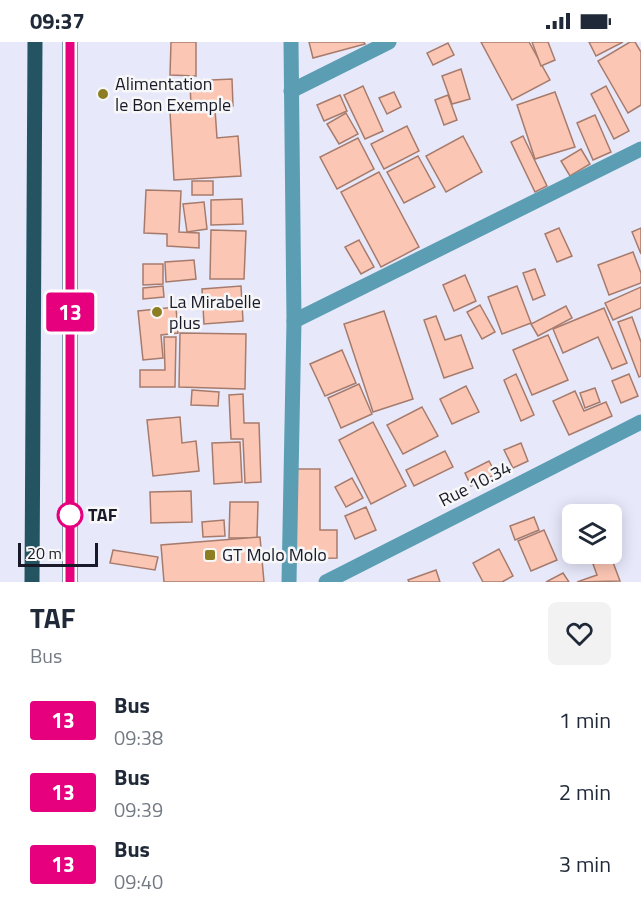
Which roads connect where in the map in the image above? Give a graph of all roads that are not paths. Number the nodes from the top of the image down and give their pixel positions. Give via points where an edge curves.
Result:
1 (35, 42) edge
2 (70, 42) edge
3 (291, 42) edge
4 (389, 42) edge
5 (291, 90) junction
6 (641, 149) edge
7 (294, 321) junction
8 (641, 423) edge
9 (32, 582) edge
10 (70, 582) edge
11 (289, 582) edge
12 (326, 582) edge

1 - 9 main road
2 - 10 main road
3 - 5 street
4 - 5 street
5 - 7 street
6 - 7 street
7 - 11 street
8 - 12 street, Rue 10.34

